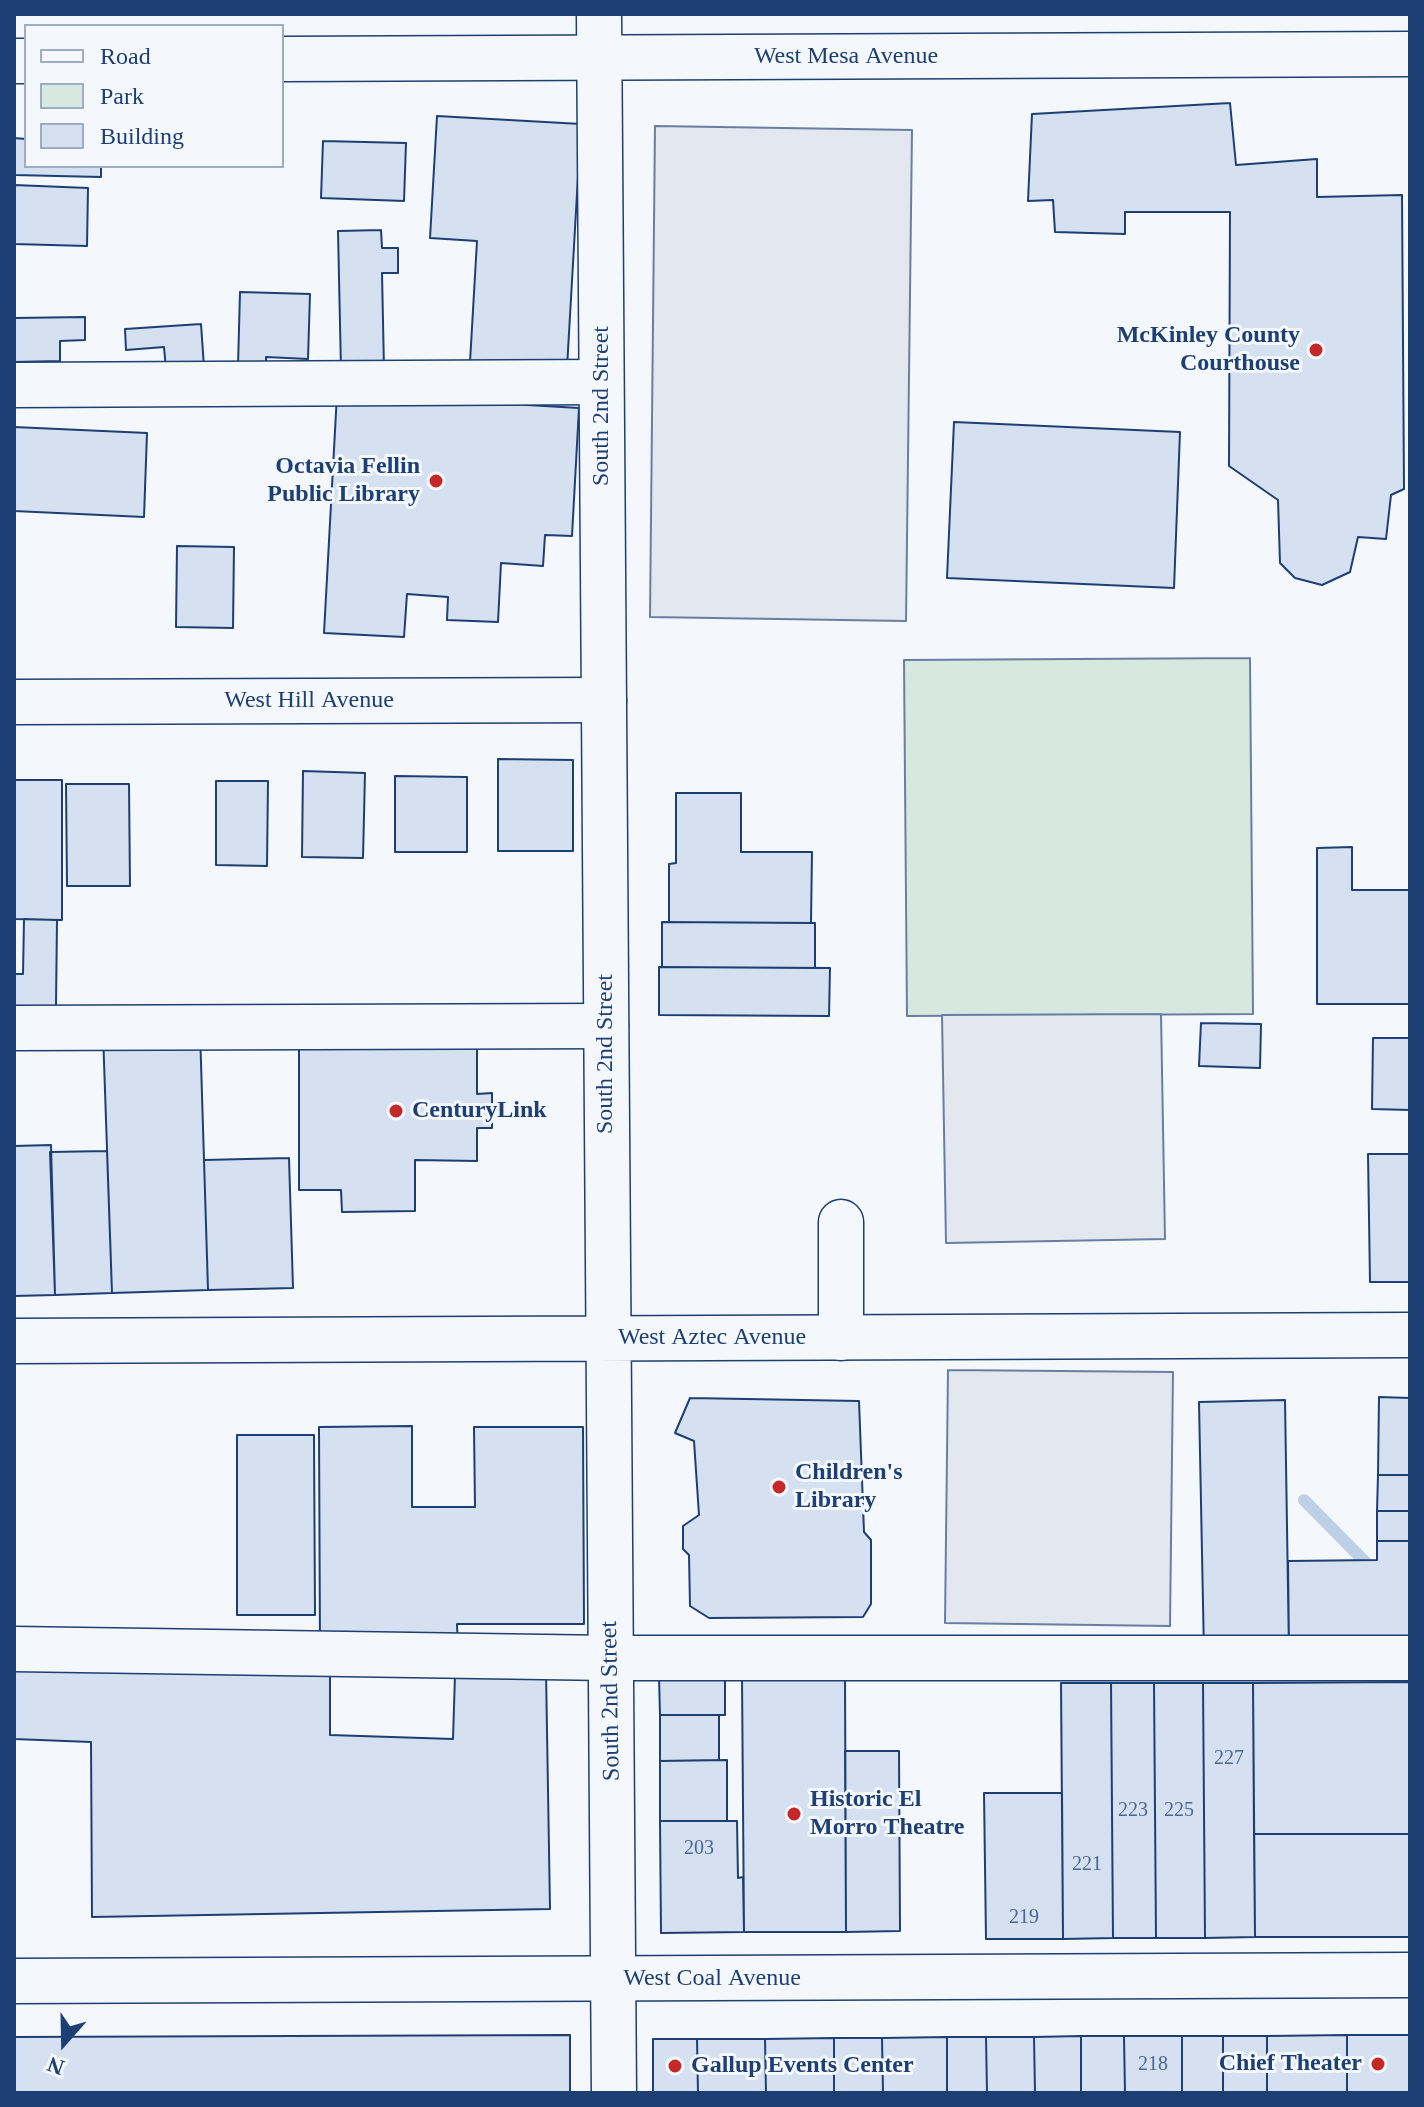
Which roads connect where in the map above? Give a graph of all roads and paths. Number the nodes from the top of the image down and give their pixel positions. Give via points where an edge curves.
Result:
1 (599, 14) edge
2 (1410, 54) edge
3 (599, 58) junction
4 (284, 59) edge
5 (601, 382) junction
6 (14, 385) edge
7 (604, 700) junction
8 (14, 702) edge
9 (606, 1026) junction
10 (14, 1028) edge
11 (841, 1222) dead end
12 (1410, 1335) edge
13 (608, 1338) junction
14 (841, 1338) junction
15 (14, 1341) edge
16 (14, 1649) edge
17 (610, 1658) junction
18 (1410, 1658) edge
19 (1410, 1975) edge
20 (614, 1980) junction
21 (14, 1981) edge
22 (614, 2093) edge

1 - 3 main road, South 2nd Street
2 - 3 main road, West Mesa Avenue
3 - 4 main road, West Mesa Avenue
3 - 5 main road, South 2nd Street
5 - 6 main road
5 - 7 main road, South 2nd Street
7 - 8 main road, West Hill Avenue
7 - 9 main road, South 2nd Street
9 - 10 main road
9 - 13 main road, South 2nd Street
11 - 14 main road
12 - 14 main road, West Aztec Avenue
13 - 14 main road, West Aztec Avenue
13 - 15 main road, West Aztec Avenue
13 - 17 main road, South 2nd Street
16 - 17 main road
17 - 18 main road
17 - 20 main road, South 2nd Street
19 - 20 main road, West Coal Avenue
20 - 21 main road, West Coal Avenue
20 - 22 main road, South 2nd Street

